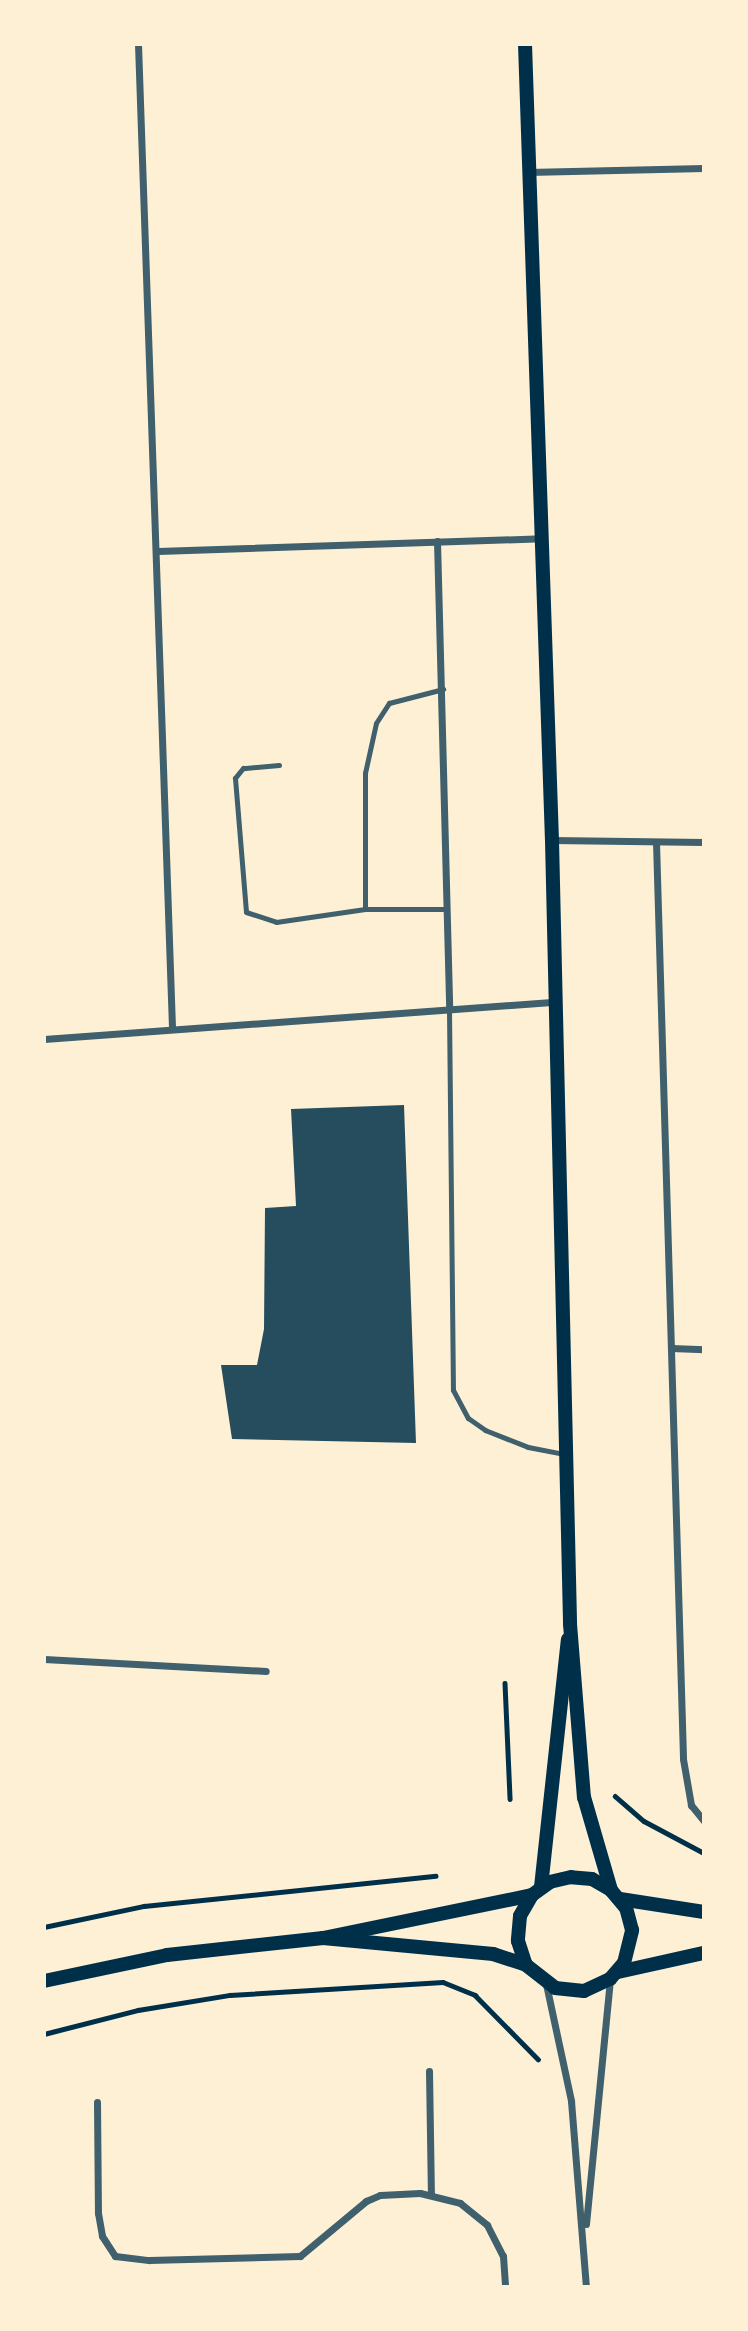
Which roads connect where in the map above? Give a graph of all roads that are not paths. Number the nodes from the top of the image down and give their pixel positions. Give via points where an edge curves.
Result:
1 (138, 44) edge
2 (525, 44) edge
3 (704, 168) edge
4 (528, 172) junction
5 (542, 538) junction
6 (437, 541) junction
7 (158, 551) junction
8 (443, 688) junction
9 (279, 765) dead end
10 (552, 840) junction
11 (656, 842) junction
12 (704, 842) edge
13 (365, 909) junction
14 (447, 909) junction
15 (552, 1002) junction
16 (449, 1010) junction
17 (172, 1028) junction
18 (44, 1040) edge
19 (671, 1348) junction
20 (704, 1349) edge
21 (563, 1454) junction
22 (570, 1623) junction
23 (44, 1659) edge
24 (266, 1671) dead end
25 (704, 1821) edge
26 (537, 1891) junction
27 (615, 1894) junction
28 (704, 1913) edge
29 (323, 1938) junction
30 (704, 1953) edge
31 (526, 1965) junction
32 (614, 1976) junction
33 (44, 1981) edge
34 (547, 1984) junction
35 (429, 2071) dead end
36 (97, 2102) dead end
37 (431, 2194) junction
38 (585, 2242) junction
39 (505, 2287) edge
40 (586, 2287) edge

1 - 7 street
2 - 4 main road
3 - 4 street
4 - 5 main road
5 - 6 street
5 - 10 main road
6 - 7 street
6 - 8 street
7 - 17 street
8 - 13 lane via 390,703 376,723 365,773
8 - 14 street
9 - 13 lane via 243,768 235,778 246,912 276,922
10 - 11 street
10 - 15 main road
11 - 12 street
11 - 19 street
13 - 14 lane
14 - 16 street
15 - 16 street
15 - 21 main road
16 - 17 street
16 - 21 lane via 453,1390 468,1418 485,1430 528,1447
17 - 18 street
19 - 20 street
19 - 25 street via 684,1777 691,1805
21 - 22 main road
22 - 26 main road
22 - 27 main road via 584,1797
23 - 24 street
26 - 27 main road via 561,1878 582,1877
26 - 29 main road
26 - 31 main road via 518,1928
27 - 28 main road
27 - 32 main road via 632,1930 629,1953
29 - 31 main road via 476,1950
29 - 33 main road via 167,1955
30 - 32 main road
31 - 34 main road
32 - 34 main road via 574,1992
32 - 38 street
34 - 38 street via 565,2061
35 - 37 street
36 - 37 street via 102,2236 115,2256 300,2256 366,2201 398,2193
37 - 39 street via 460,2203 486,2225 503,2256
38 - 40 street

